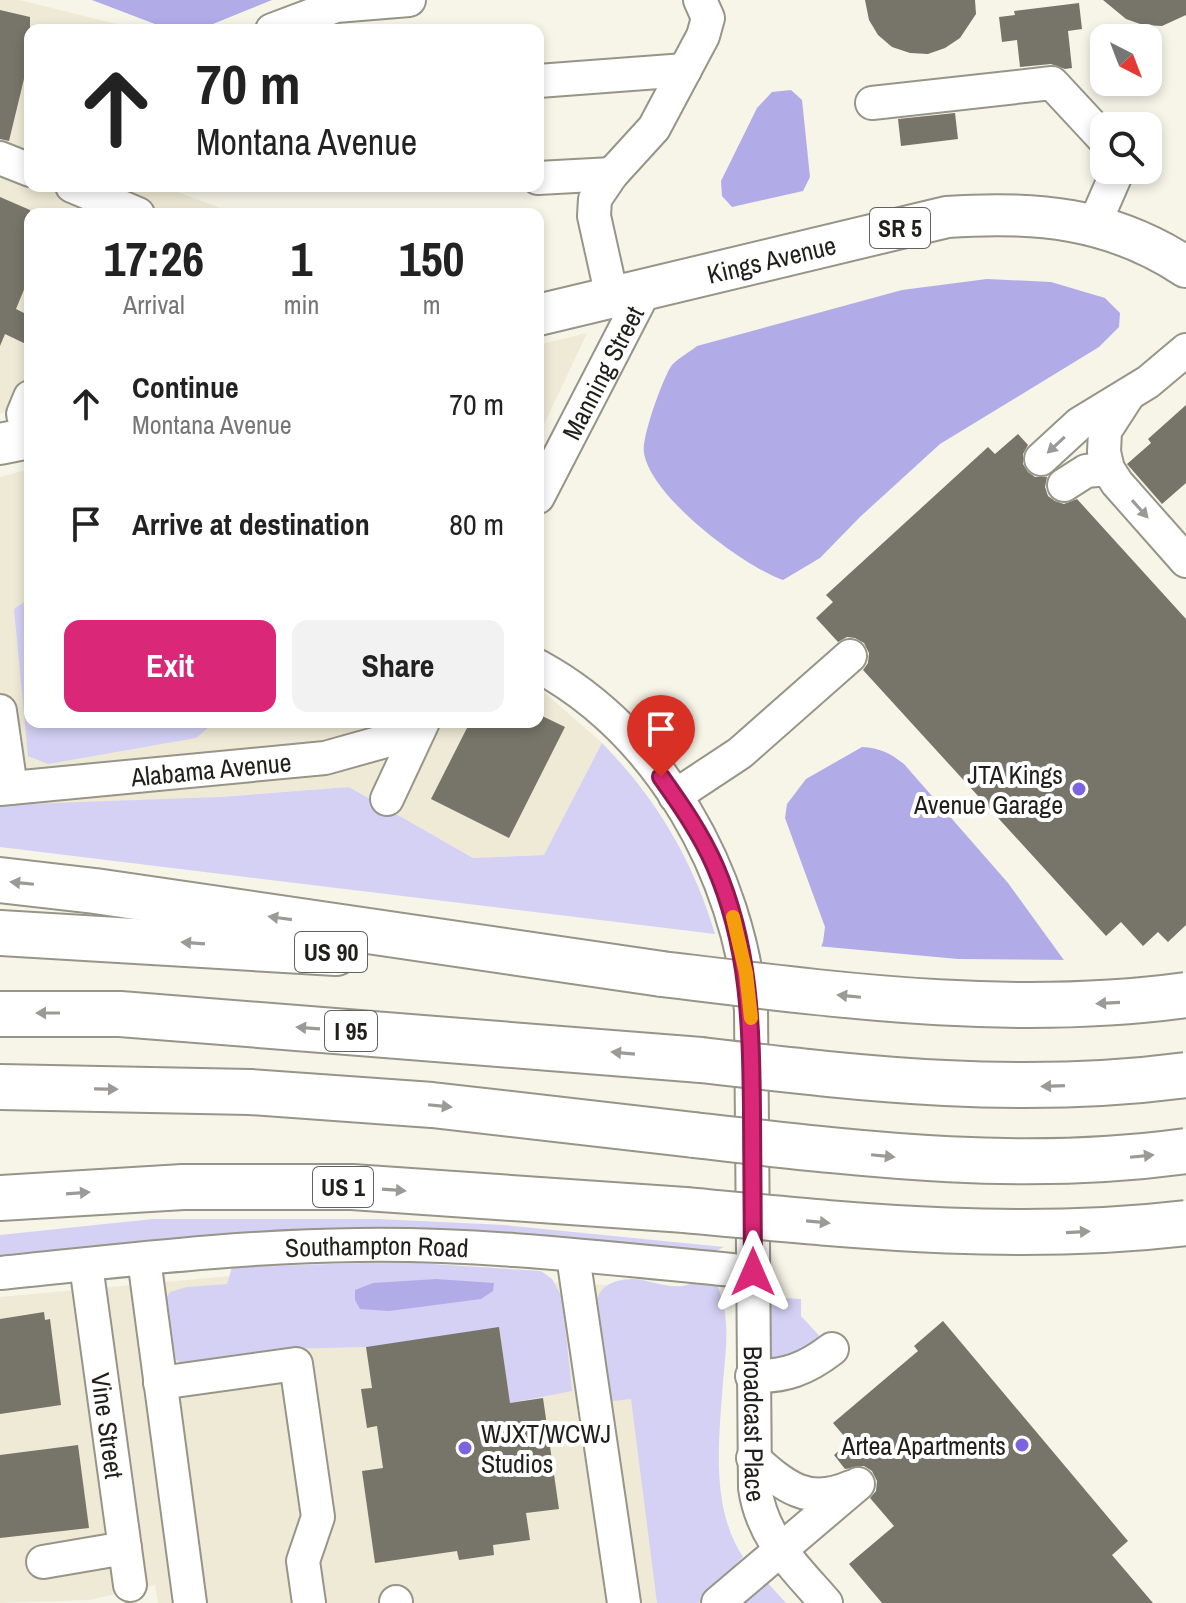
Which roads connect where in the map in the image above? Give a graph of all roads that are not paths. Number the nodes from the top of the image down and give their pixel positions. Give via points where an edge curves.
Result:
1 (409, 0) edge
2 (700, 0) edge
3 (294, 24) edge
4 (685, 70) junction
5 (544, 81) edge
6 (872, 103) dead end
7 (1090, 124) edge
8 (0, 158) edge
9 (24, 168) edge
10 (612, 174) junction
11 (544, 178) edge
12 (1112, 184) edge
13 (86, 192) edge
14 (122, 208) edge
15 (1094, 225) junction
16 (1186, 267) edge
17 (628, 294) junction
18 (544, 314) edge
19 (1186, 350) edge
20 (1129, 394) junction
21 (24, 412) edge
22 (22, 440) edge
23 (1041, 459) dead end
24 (1108, 469) junction
25 (544, 483) edge
26 (1064, 485) dead end
27 (1186, 561) edge
28 (850, 656) dead end
29 (544, 669) edge
30 (0, 711) edge
31 (417, 728) edge
32 (420, 728) edge
33 (5, 789) edge
34 (675, 796) junction
35 (387, 799) dead end
36 (0, 880) edge
37 (0, 933) edge
38 (662, 974) junction
39 (1186, 995) edge
40 (0, 1014) edge
41 (1186, 1075) edge
42 (0, 1087) edge
43 (1186, 1151) edge
44 (0, 1198) edge
45 (1186, 1223) edge
46 (573, 1256) junction
47 (144, 1259) junction
48 (86, 1265) junction
49 (753, 1272) junction
50 (0, 1273) edge
51 (832, 1349) dead end
52 (752, 1376) junction
53 (160, 1383) junction
54 (753, 1458) junction
55 (125, 1548) junction
56 (780, 1550) junction
57 (43, 1562) dead end
58 (130, 1585) dead end
59 (190, 1603) edge
60 (309, 1603) edge
61 (624, 1603) edge
62 (718, 1603) edge
63 (826, 1603) edge

1 - 3 street via 336,6
2 - 4 street via 708,18
4 - 5 street
4 - 10 street via 654,128
6 - 7 street via 1052,83
8 - 9 street
10 - 11 street
10 - 17 street via 595,199 594,216
12 - 15 street
13 - 14 street
15 - 16 main road, Kings Avenue / SR 5
15 - 17 main road, Kings Avenue / SR 5 via 1002,213 947,217
17 - 18 main road, Kings Avenue / SR 5
17 - 25 street, Manning Street
19 - 20 street
20 -> 23 street via 1079,424
20 - 24 street via 1105,431
21 - 22 street
24 - 26 street via 1090,470
24 -> 27 street
28 - 34 street via 740,753
29 - 34 street, Broadcast Place via 609,718
30 - 33 street
31 - 33 street, Alabama Avenue via 325,758
32 - 35 street
34 - 49 street, Broadcast Place via 707,849 728,901 746,973
38 -> 36 highway
38 -> 37 highway, US 90
39 -> 38 highway, bridge via 1074,1005 945,1004
41 -> 40 highway, I 95, bridge via 1077,1086 950,1085 120,1014
42 -> 43 highway, bridge via 265,1093 432,1105 964,1162 1048,1162
44 -> 45 highway, US 1, bridge via 183,1187 352,1187 984,1233
46 - 47 street, Southampton Road via 361,1245
46 - 49 street, Southampton Road
46 - 61 street
47 - 48 street, Southampton Road
47 - 53 street
48 - 50 street, Southampton Road
48 - 55 street, Vine Street
49 - 52 street, Broadcast Place
51 - 52 street via 796,1372
52 - 54 street, Broadcast Place
53 - 59 street
53 - 60 street via 296,1364 318,1517 303,1561
54 - 56 street, Broadcast Place via 760,1515
54 - 56 street via 804,1494 829,1496 858,1484
55 - 57 street
55 - 58 street, Vine Street
56 - 62 street
56 - 63 street, Broadcast Place

